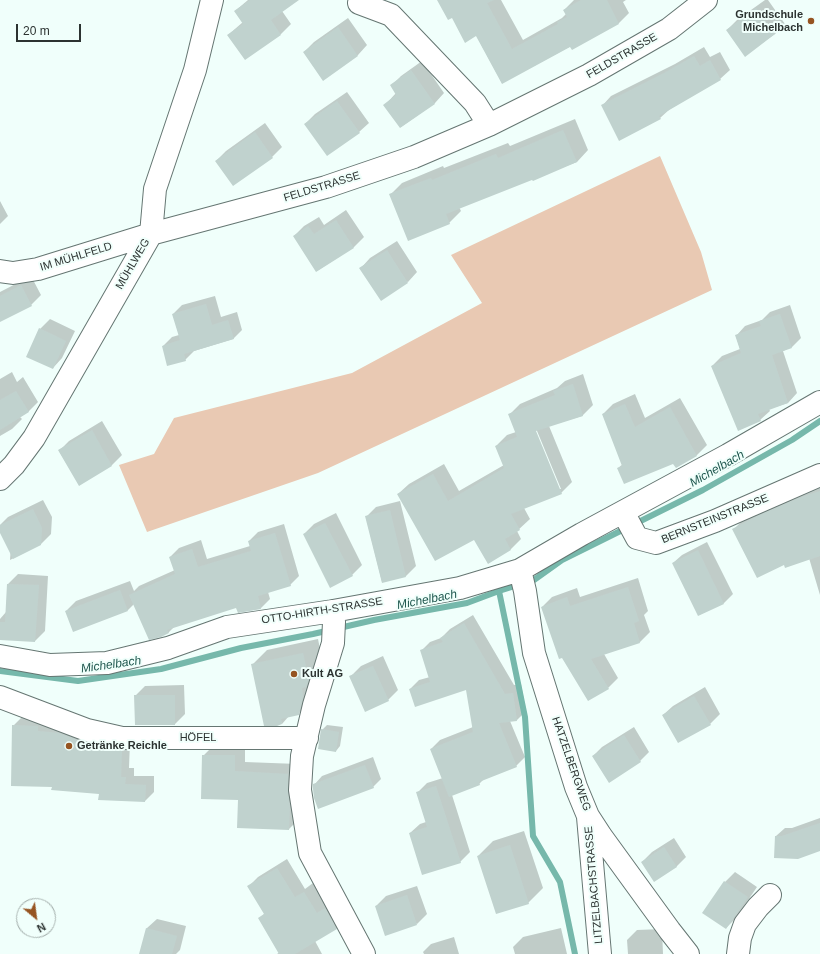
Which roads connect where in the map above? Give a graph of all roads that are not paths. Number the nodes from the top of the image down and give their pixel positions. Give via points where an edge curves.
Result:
1 (212, 0) edge
2 (706, 0) edge
3 (359, 3) dead end
4 (489, 125) junction
5 (151, 234) junction
6 (0, 271) edge
7 (820, 402) edge
8 (820, 475) edge
9 (0, 479) edge
10 (629, 523) junction
11 (522, 579) junction
12 (334, 616) junction
13 (0, 656) edge
14 (0, 697) edge
15 (307, 738) junction
16 (588, 816) junction
17 (770, 895) dead end
18 (364, 954) edge
19 (600, 954) edge
20 (688, 954) edge
21 (738, 954) edge

1 - 5 street, MÜHLWEG via 195,70 155,189
2 - 4 street, FELDSTRASSE via 669,29 589,75
3 - 4 street via 391,15 475,103
4 - 5 street, FELDSTRASSE via 414,157 326,187
5 - 6 street, IM MÜHLFELD via 38,269 13,273
5 - 9 street, MÜHLWEG via 34,438
7 - 10 street, OTTO-HIRTH-STRASSE via 728,455
8 - 10 street, BERNSTEINSTRASSE via 715,521 656,543
10 - 11 street, OTTO-HIRTH-STRASSE via 582,534
11 - 12 street, OTTO-HIRTH-STRASSE via 460,588
11 - 16 street, HATZELBERGWEG via 534,653 576,787
12 - 13 street, OTTO-HIRTH-STRASSE via 227,627 168,648 108,663 50,665
12 - 15 street via 333,643
14 - 15 street, HÖFEL via 87,730 122,738
15 - 18 street via 302,756 300,790 310,853
16 - 19 street, LITZELBACHSTRASSE
16 - 20 street, HATZELBERGWEG
17 - 21 street via 745,924

